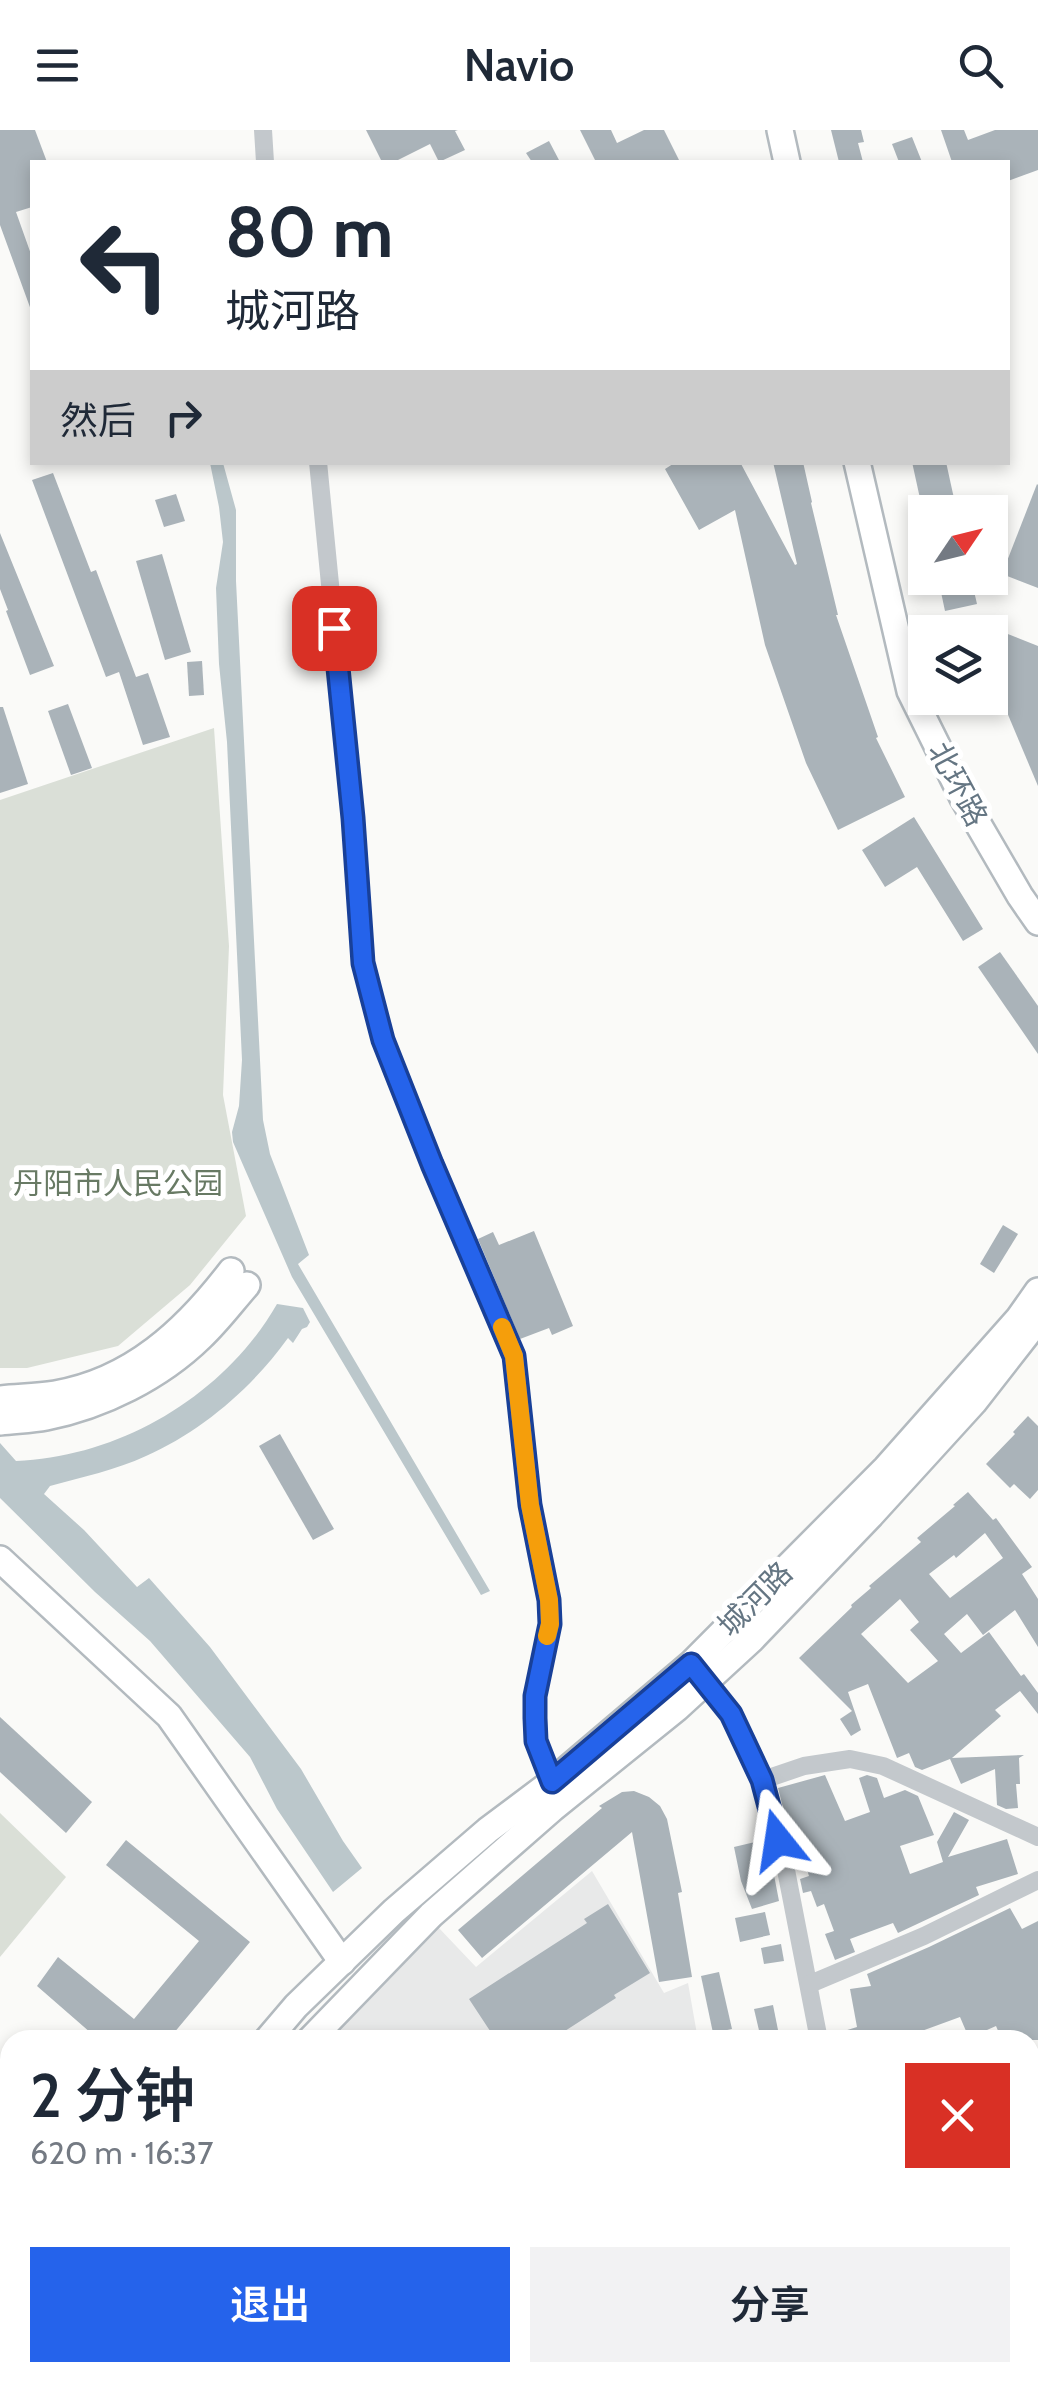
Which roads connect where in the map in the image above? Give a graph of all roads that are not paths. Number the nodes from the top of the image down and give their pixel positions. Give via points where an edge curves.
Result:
1 (262, 130) edge
2 (780, 130) edge
3 (265, 160) edge
4 (787, 160) edge
5 (318, 465) edge
6 (858, 465) edge
7 (1038, 922) edge
8 (1038, 1291) edge
9 (1038, 1320) edge
10 (0, 1399) edge
11 (0, 1422) edge
12 (0, 1559) edge
13 (698, 1673) junction
14 (762, 1780) junction
15 (552, 1782) junction
16 (1038, 1836) edge
17 (1038, 1880) edge
18 (342, 1962) junction
19 (810, 1984) junction
20 (296, 2006) junction
21 (276, 2030) edge
22 (311, 2030) edge
23 (323, 2030) edge
24 (817, 2030) edge

1 - 3 street
2 - 4 main road
5 - 15 street via 363,963 390,1057 514,1356 530,1505 549,1600 535,1696 536,1741
6 - 7 main road, 北环路 via 910,691 963,798
8 - 13 main road, 城河路
9 - 13 main road, 城河路 via 974,1402 751,1640
10 - 11 main road via 57,1394 137,1363 239,1278 201,1337 140,1381 102,1401
12 - 18 main road via 169,1716
13 - 14 street via 731,1714
13 - 15 main road, 城河路
13 - 23 main road, 城河路 via 677,1708 431,1914
14 - 16 street via 850,1759 883,1766
14 - 19 street
15 - 18 main road, 城河路 via 474,1841
17 - 19 street
18 - 20 main road, 城河路
19 - 24 street
20 - 21 main road, 城河路
20 - 22 lane

